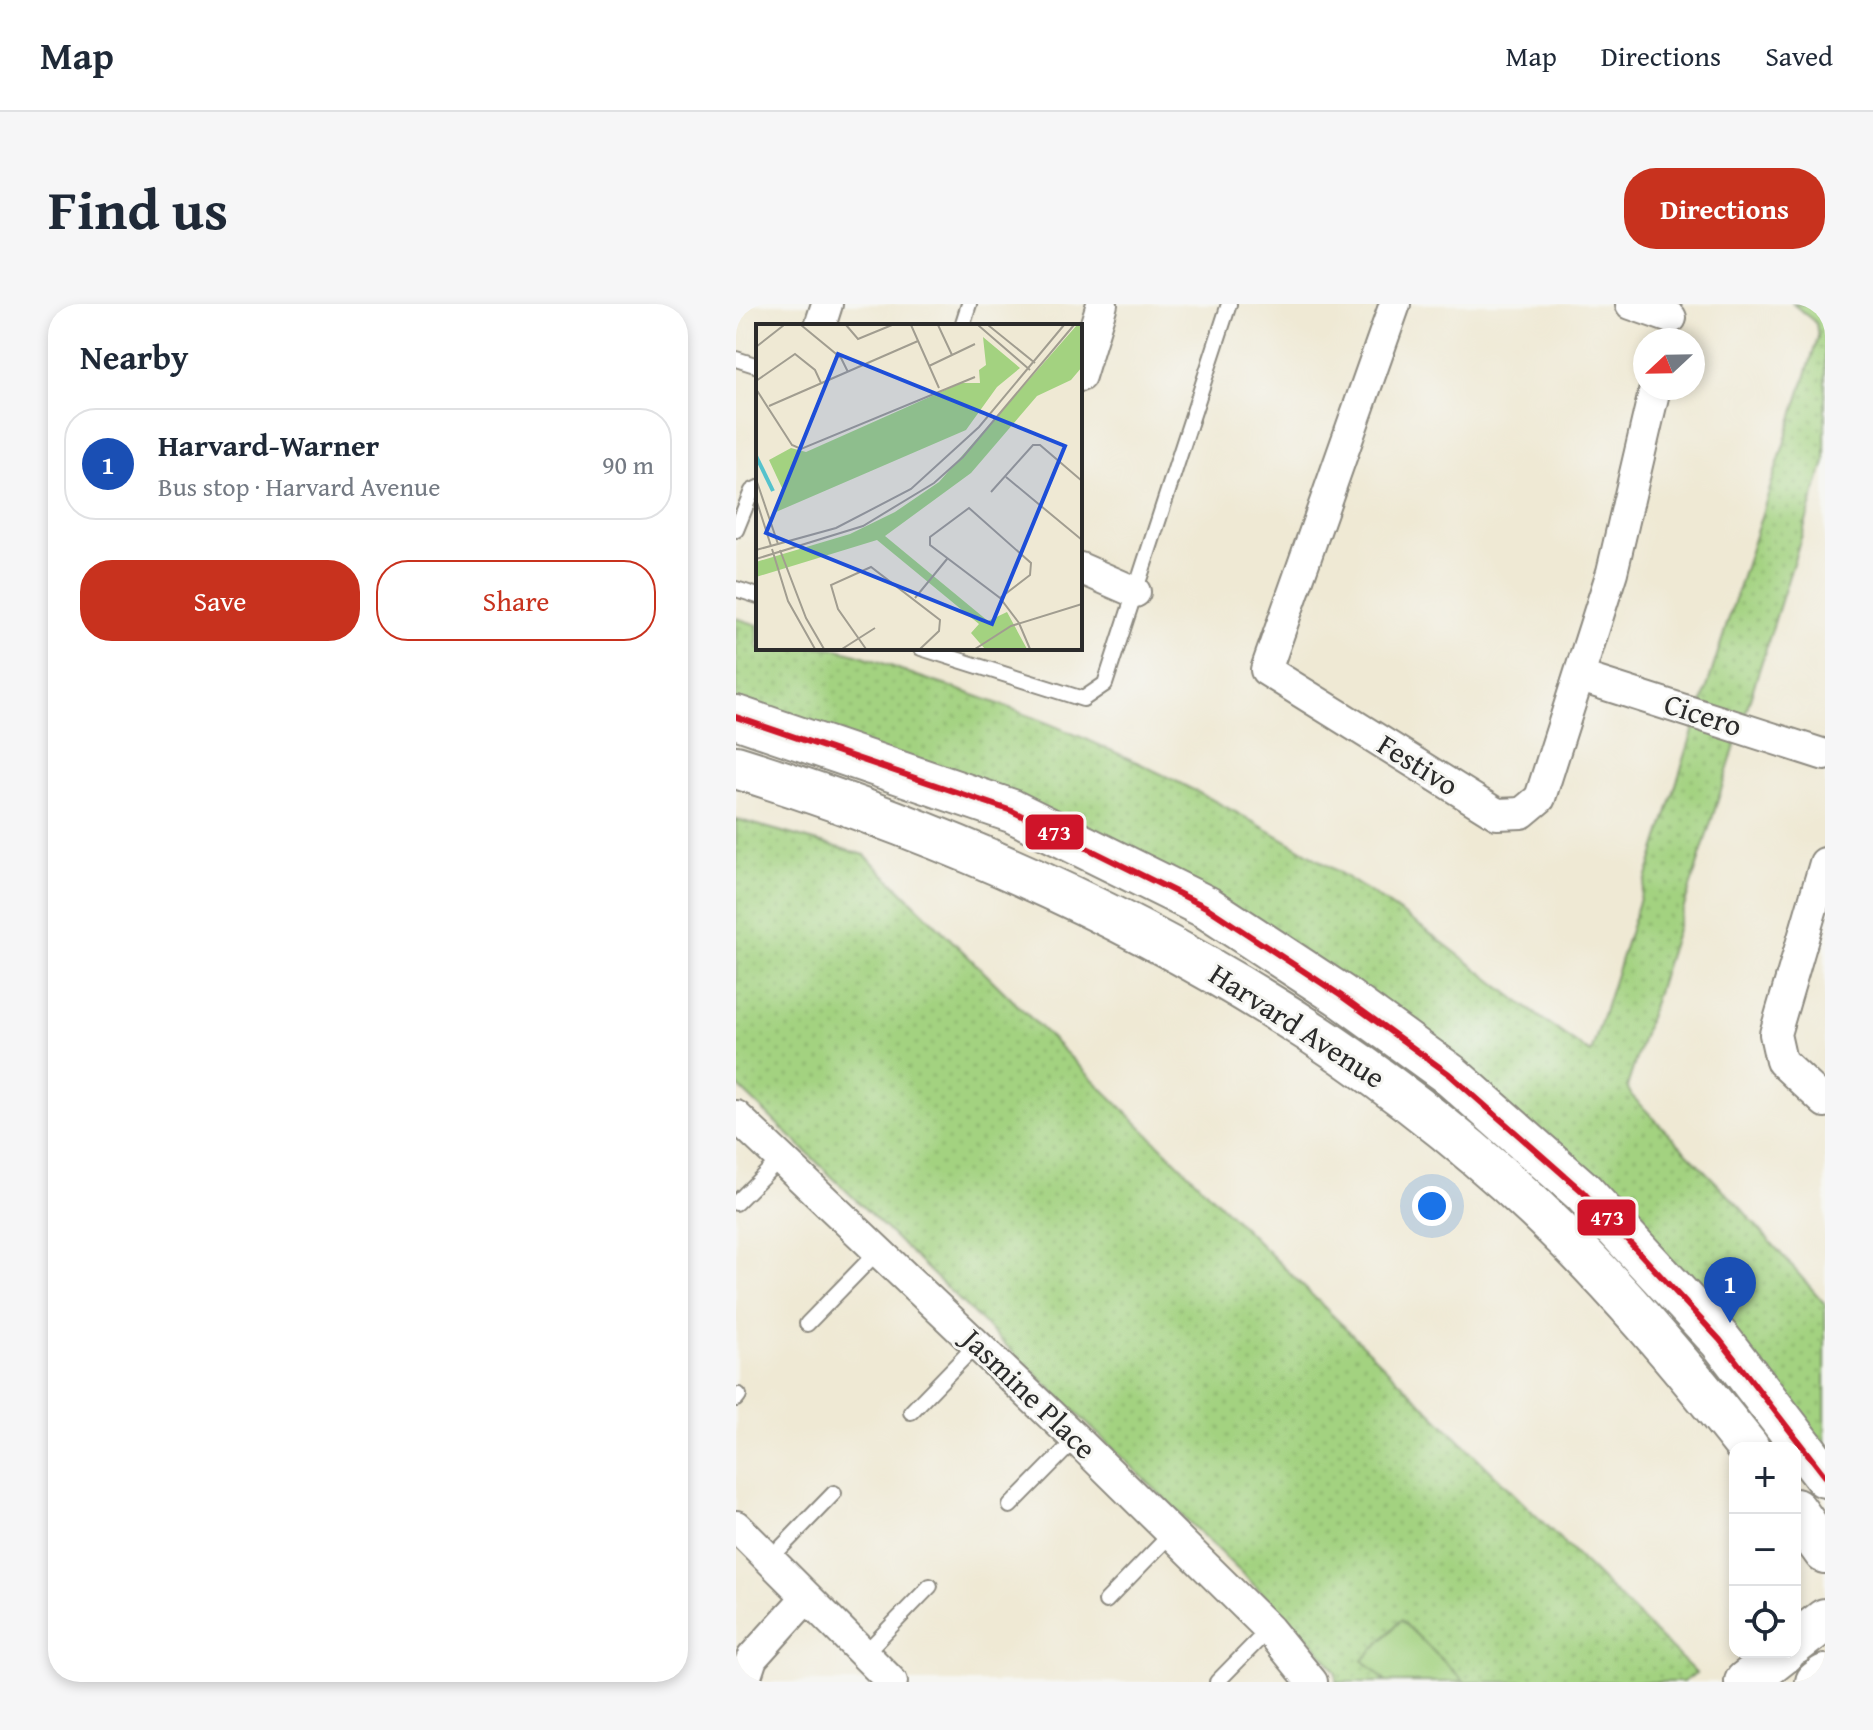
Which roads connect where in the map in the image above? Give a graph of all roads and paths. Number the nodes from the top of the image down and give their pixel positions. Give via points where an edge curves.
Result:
1 (827, 304) edge
2 (969, 304) edge
3 (1102, 304) edge
4 (1229, 304) edge
5 (1395, 304) edge
6 (1631, 304) edge
7 (1672, 321) edge
8 (821, 324) edge
9 (963, 324) edge
10 (736, 359) edge
11 (756, 365) edge
12 (1082, 369) edge
13 (1652, 400) edge
14 (756, 489) edge
15 (736, 530) edge
16 (1082, 569) edge
17 (736, 589) edge
18 (1135, 592) junction
19 (756, 595) edge
20 (927, 650) edge
21 (1581, 677) junction
22 (736, 717) edge
23 (1825, 755) edge
24 (736, 767) edge
25 (1825, 863) edge
26 (1825, 1102) edge
27 (736, 1116) edge
28 (781, 1158) junction
29 (736, 1203) edge
30 (879, 1250) junction
31 (807, 1324) dead end
32 (978, 1343) junction
33 (911, 1412) dead end
34 (1076, 1439) junction
35 (1743, 1442) edge
36 (1825, 1476) edge
37 (834, 1493) dead end
38 (1010, 1506) dead end
39 (1798, 1514) edge
40 (736, 1526) edge
41 (1172, 1533) junction
42 (1825, 1552) edge
43 (770, 1559) junction
44 (930, 1586) dead end
45 (807, 1597) junction
46 (1106, 1601) dead end
47 (1825, 1620) edge
48 (1269, 1629) junction
49 (1801, 1638) edge
50 (864, 1654) junction
51 (1776, 1658) edge
52 (1825, 1676) edge
53 (744, 1682) edge
54 (892, 1682) edge
55 (1217, 1682) edge
56 (1312, 1682) edge
57 (1746, 1682) edge
58 (1817, 1682) edge

1 - 8 street
2 - 9 lane
3 - 12 street
4 - 18 lane
5 - 21 street, Festivo via 1266,670 1497,814 1522,813 1540,798
6 - 7 street
10 - 11 lane
13 - 21 street, Festivo
14 - 15 lane
16 - 18 street
17 - 19 lane
18 - 20 lane via 1105,684 1083,699
21 - 23 street, Cicero
22 - 36 main road, Harvard Avenue via 1012,811 1206,907 1340,995 1449,1074 1583,1192 1720,1340
24 - 35 main road, Harvard Avenue via 819,793 1070,895 1171,946 1288,1015 1398,1091 1536,1210 1649,1325
25 - 26 street via 1775,1034 1781,1061
27 - 28 street, Jasmine Place
28 - 29 lane
28 - 30 street, Jasmine Place
30 - 31 lane
30 - 32 street, Jasmine Place
32 - 33 lane
32 - 34 street, Jasmine Place
34 - 38 lane
34 - 41 street, Jasmine Place
37 - 43 lane
39 - 42 main road
40 - 43 street
41 - 46 lane
41 - 48 street, Jasmine Place
43 - 45 street
44 - 50 lane
45 - 50 street
45 - 53 street via 752,1658
47 - 49 main road
48 - 55 lane
48 - 56 street, Jasmine Place
50 - 54 street
51 - 57 main road
52 - 58 main road

